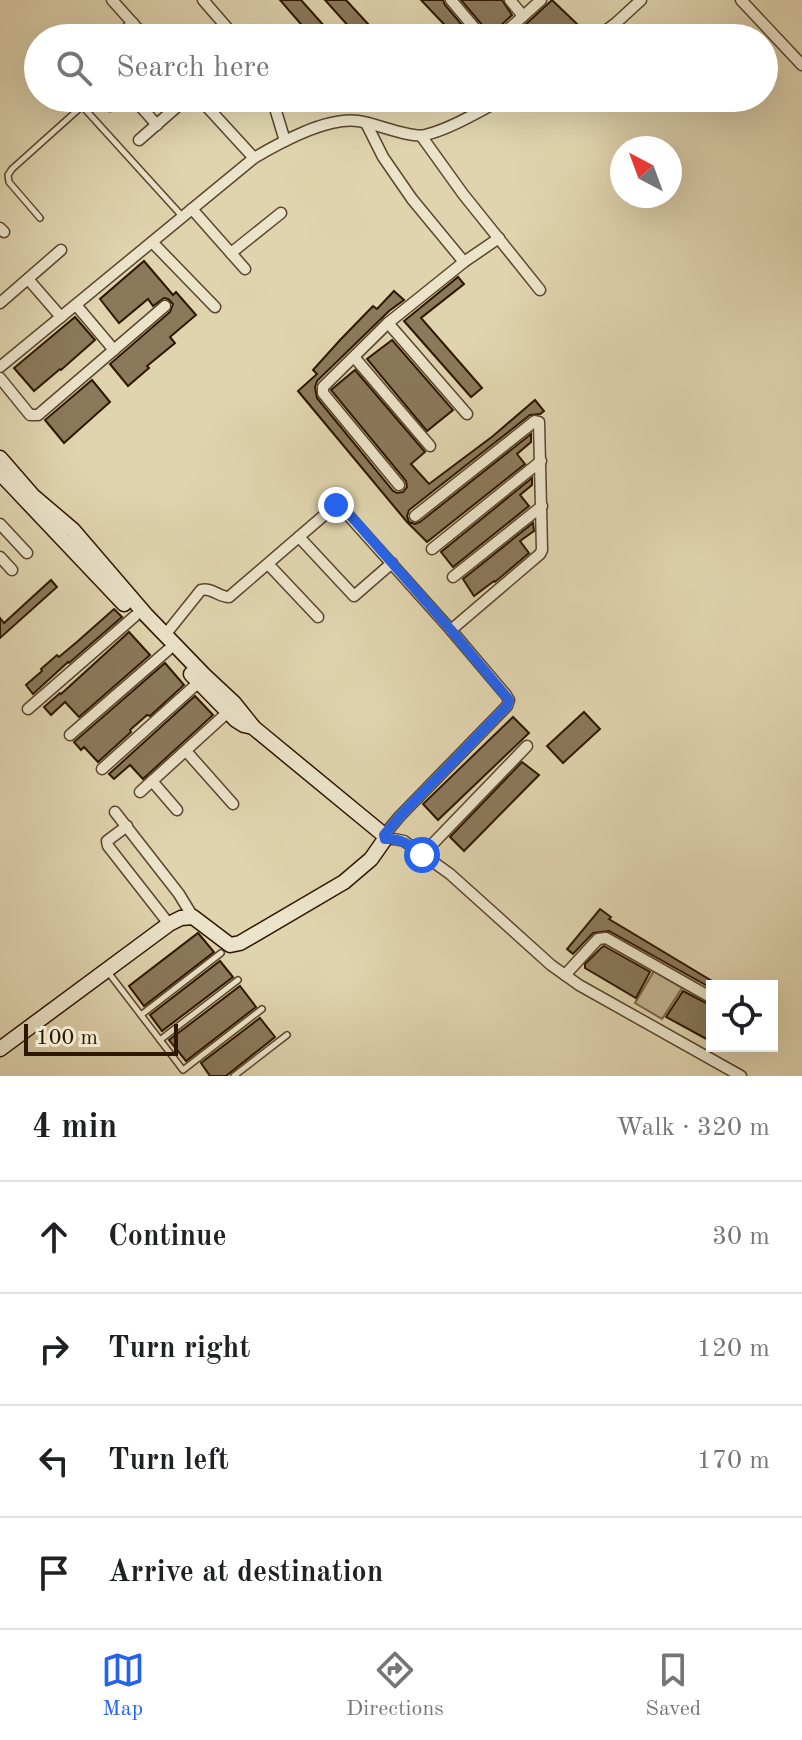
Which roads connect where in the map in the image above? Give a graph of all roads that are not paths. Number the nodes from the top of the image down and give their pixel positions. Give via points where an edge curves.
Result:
1 (112, 0) edge
2 (203, 0) edge
3 (451, 0) edge
4 (510, 0) edge
5 (541, 0) edge
6 (641, 0) edge
7 (741, 0) edge
8 (523, 16) junction
9 (133, 23) edge
10 (224, 24) edge
11 (471, 24) edge
12 (514, 24) edge
13 (615, 24) edge
14 (764, 24) edge
15 (778, 39) edge
16 (802, 65) edge
17 (76, 112) edge
18 (88, 112) edge
19 (145, 112) edge
20 (171, 112) edge
21 (212, 112) edge
22 (276, 112) edge
23 (477, 112) edge
24 (366, 123) junction
25 (157, 125) junction
26 (422, 137) junction
27 (139, 140) dead end
28 (285, 141) junction
29 (254, 158) junction
30 (192, 209) junction
31 (281, 213) dead end
32 (183, 217) junction
33 (40, 218) dead end
34 (499, 238) junction
35 (152, 242) junction
36 (61, 250) dead end
37 (231, 253) junction
38 (464, 262) junction
39 (245, 269) dead end
40 (28, 279) junction
41 (540, 290) dead end
42 (0, 303) edge
43 (76, 305) junction
44 (165, 306) dead end
45 (215, 307) dead end
46 (61, 317) junction
47 (388, 323) junction
48 (114, 350) junction
49 (354, 357) junction
50 (0, 367) edge
51 (0, 378) edge
52 (467, 414) dead end
53 (430, 446) dead end
54 (0, 458) edge
55 (541, 461) junction
56 (3, 482) edge
57 (399, 485) dead end
58 (542, 506) junction
59 (415, 516) dead end
60 (0, 524) edge
61 (299, 537) junction
62 (432, 549) dead end
63 (27, 553) dead end
64 (0, 557) edge
65 (392, 563) junction
66 (268, 564) junction
67 (12, 570) dead end
68 (453, 577) dead end
69 (135, 616) junction
70 (318, 617) dead end
71 (451, 630) junction
72 (165, 635) junction
73 (168, 650) junction
74 (199, 682) junction
75 (28, 709) dead end
76 (228, 712) junction
77 (254, 728) junction
78 (70, 735) dead end
79 (527, 746) dead end
80 (186, 751) junction
81 (102, 769) dead end
82 (152, 781) junction
83 (140, 792) dead end
84 (233, 804) dead end
85 (177, 810) dead end
86 (115, 812) dead end
87 (127, 826) junction
88 (384, 837) junction
89 (422, 855) junction
90 (193, 917) junction
91 (169, 924) junction
92 (221, 953) dead end
93 (107, 971) junction
94 (565, 975) junction
95 (238, 980) dead end
96 (706, 995) edge
97 (262, 1009) dead end
98 (141, 1015) junction
99 (287, 1035) dead end
100 (160, 1040) junction
101 (0, 1049) edge
102 (185, 1073) edge
103 (234, 1076) edge
104 (741, 1076) edge

1 - 9 street
2 - 10 street
3 - 11 street
4 - 8 street
5 - 8 street
6 - 13 street
7 - 14 street
8 - 12 street
15 - 16 street
17 - 33 lane via 8,175
18 - 32 lane
19 - 25 street
20 - 25 street
21 - 29 street
22 - 28 street
23 - 26 street
24 - 26 street
24 - 28 street via 325,124
24 - 38 street via 412,199
25 - 27 street
26 - 34 street
28 - 29 street
29 - 30 street
30 - 32 street
30 - 37 street
31 - 37 street
32 - 35 street
34 - 38 street
34 - 41 street
35 - 43 street
35 - 45 street
36 - 40 street
37 - 39 street
38 - 47 street
40 - 42 street
40 - 46 street
43 - 46 street
43 - 48 street
44 - 48 street
46 - 50 street
47 - 49 street
47 - 52 street
48 - 51 street via 38,415 30,415
49 - 53 street
49 - 57 street via 323,393
54 - 72 street via 73,530
55 - 58 street
55 - 59 street via 540,425 535,421
55 - 62 street
56 - 69 street
58 - 68 street
58 - 71 street via 540,554
60 - 63 street
61 - 65 street via 339,505
61 - 65 street via 354,596
61 - 66 street
64 - 67 street
65 - 71 street
66 - 70 street
66 - 72 street via 229,597 201,590
69 - 73 street
69 - 75 street
71 - 88 street via 509,700
72 - 77 street
73 - 74 street
73 - 78 street
74 - 76 street
74 - 81 street
76 - 77 street
76 - 80 street
77 - 88 street
79 - 89 street
80 - 82 street
80 - 84 street
82 - 83 street
82 - 85 street
86 - 87 street
87 - 90 street
87 - 91 street via 107,841 108,846
88 - 89 street via 404,841
88 - 90 street via 371,859 344,882 240,943 230,945
89 - 94 street
90 - 91 street
91 - 93 street
92 - 98 lane
93 - 98 lane
93 - 101 street
94 - 96 street via 598,939 606,938
94 - 104 street
95 - 100 lane
97 - 102 lane
98 - 100 lane
99 - 103 lane
100 - 102 lane

